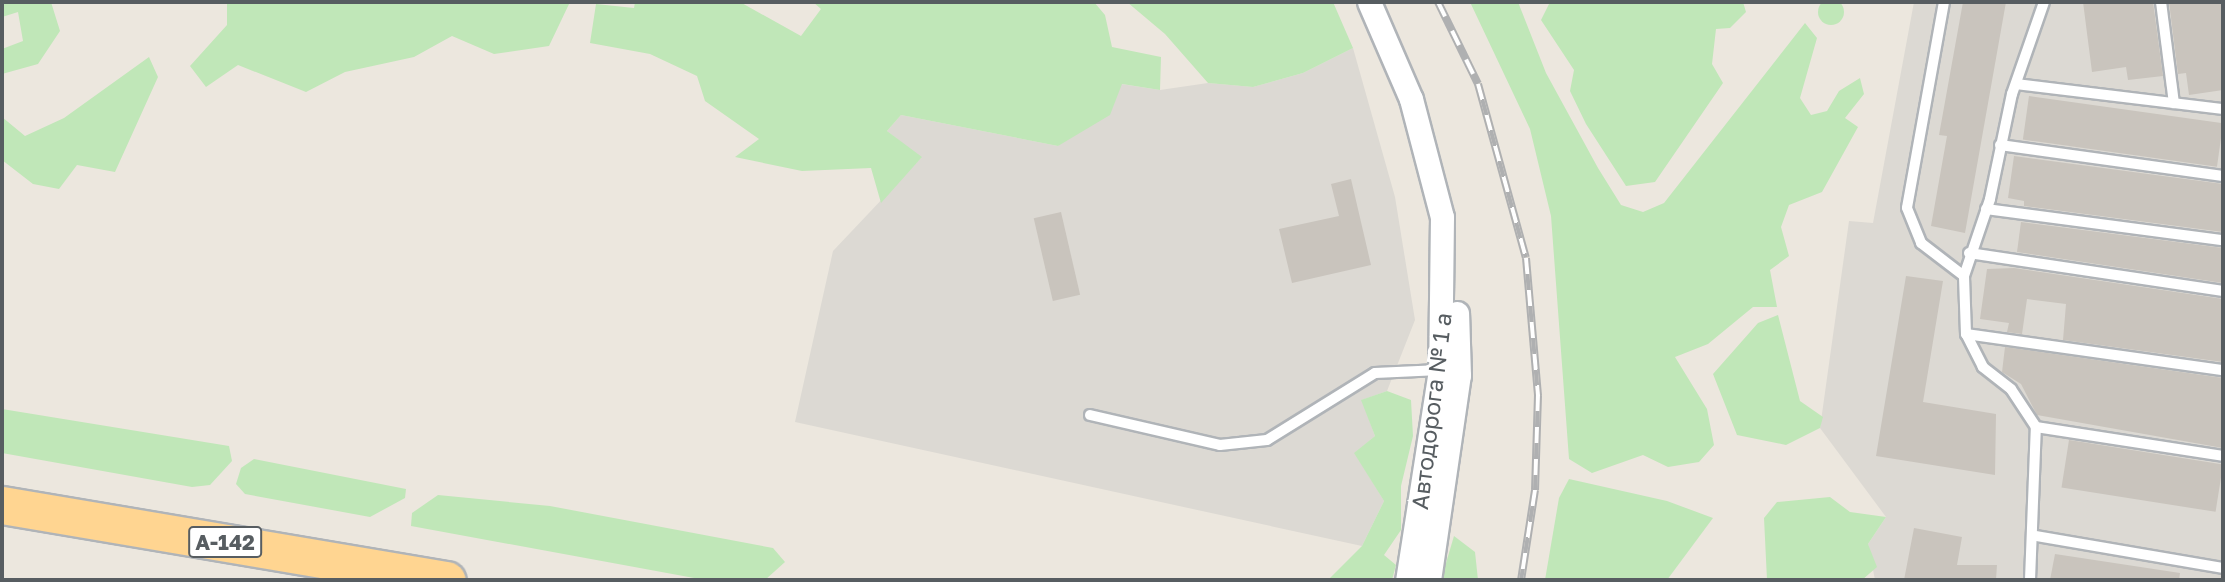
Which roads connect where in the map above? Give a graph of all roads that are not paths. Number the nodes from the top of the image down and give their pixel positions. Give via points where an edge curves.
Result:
1 (1369, 2) edge
2 (1944, 2) edge
3 (2044, 2) edge
4 (2161, 2) edge
5 (2016, 83) junction
6 (2174, 103) junction
7 (2223, 109) edge
8 (2000, 145) junction
9 (2223, 176) edge
10 (1986, 209) junction
11 (1442, 217) junction
12 (2223, 240) edge
13 (1969, 253) junction
14 (1964, 276) junction
15 (2223, 291) edge
16 (1966, 334) junction
17 (1440, 370) junction
18 (2223, 370) edge
19 (1090, 415) dead end
20 (2036, 427) junction
21 (2223, 456) edge
22 (2, 505) edge
23 (2036, 536) junction
24 (2223, 568) edge
25 (447, 580) edge
26 (1407, 580) edge
27 (1429, 580) edge
28 (2030, 580) edge

1 - 11 street, Автодорога № 1 а via 1411,99
2 - 14 lane via 1907,208 1921,243
3 - 5 lane
4 - 6 lane
5 - 6 lane
5 - 8 lane
6 - 7 lane
8 - 9 lane
8 - 10 lane
10 - 12 lane
10 - 13 lane
11 - 17 street, Автодорога № 1 а
11 - 27 street via 1456,300 1459,375
13 - 14 lane
13 - 15 lane
14 - 16 lane
16 - 18 lane
16 - 20 lane via 1983,367 2011,389
17 - 19 lane via 1376,373 1267,440 1220,445
17 - 26 street, Автодорога № 1 а
20 - 21 lane
20 - 23 lane
22 - 25 highway, А-142
23 - 24 lane
23 - 28 lane

